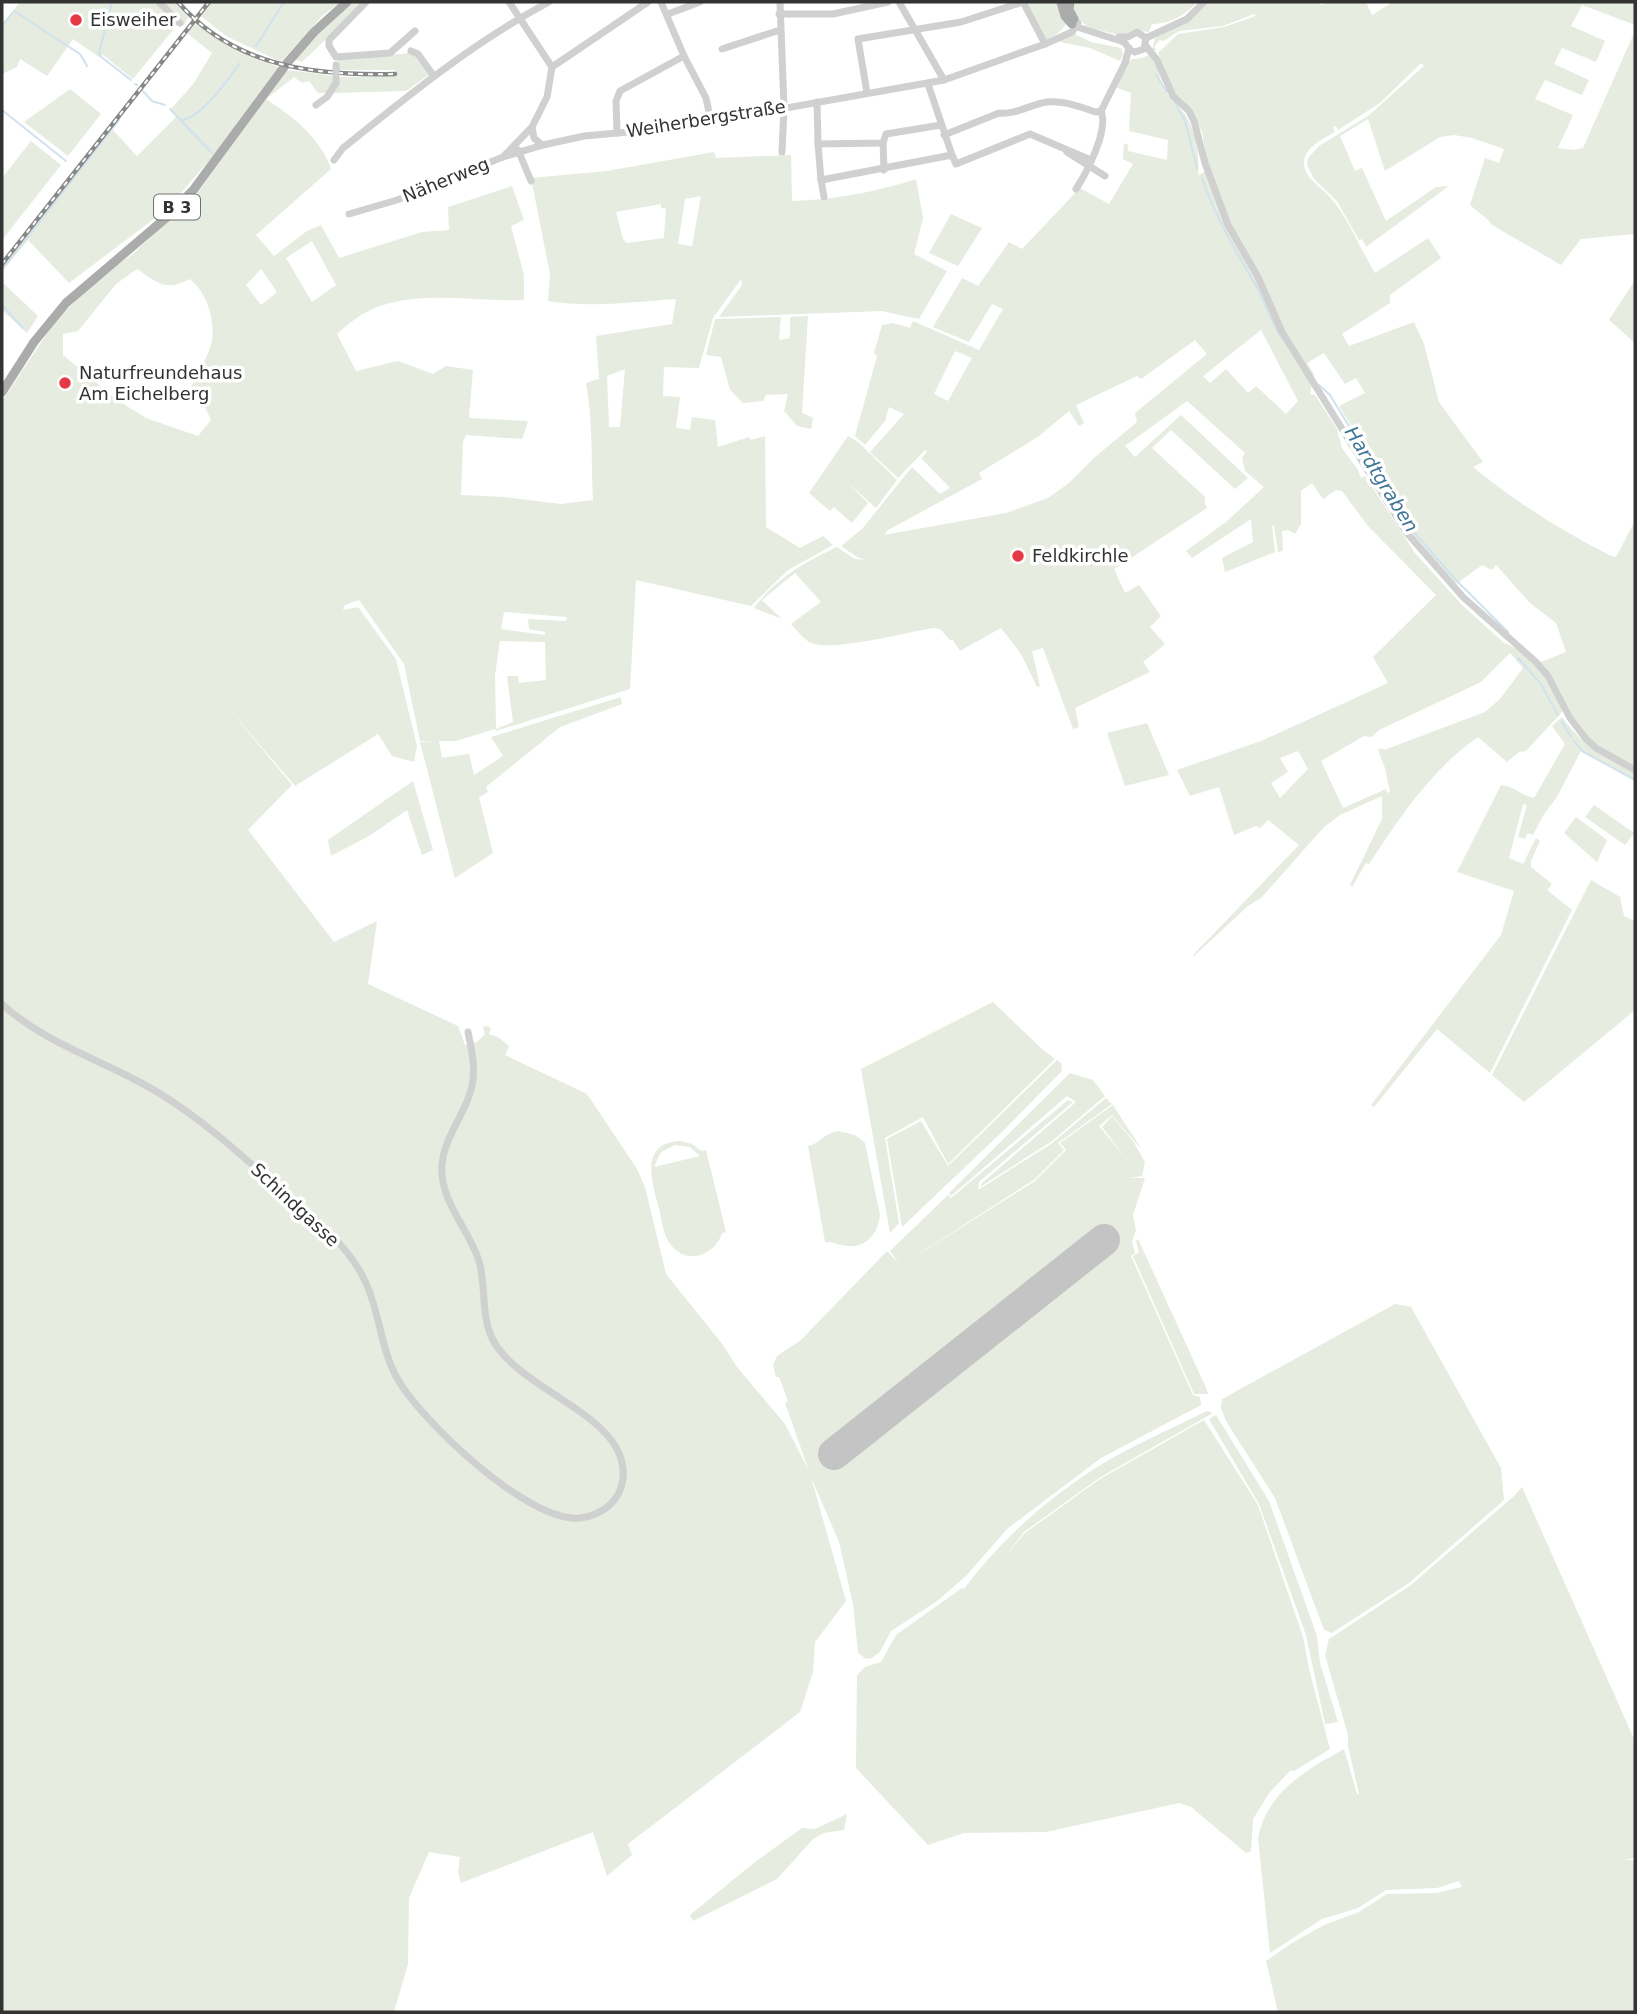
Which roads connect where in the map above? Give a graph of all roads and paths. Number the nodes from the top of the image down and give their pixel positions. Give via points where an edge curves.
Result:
1 (159, 2) edge
2 (347, 2) edge
3 (366, 2) edge
4 (509, 2) edge
5 (549, 2) edge
6 (648, 2) edge
7 (661, 2) edge
8 (700, 2) edge
9 (780, 2) edge
10 (888, 2) edge
11 (899, 2) edge
12 (1061, 2) edge
13 (1069, 2) edge
14 (1204, 2) edge
15 (1011, 3) edge
16 (668, 14) junction
17 (779, 14) junction
18 (519, 19) junction
19 (180, 23) dead end
20 (1078, 26) junction
21 (780, 30) junction
22 (415, 31) dead end
23 (916, 31) junction
24 (1045, 44) junction
25 (1138, 46) junction
26 (722, 49) dead end
27 (411, 51) dead end
28 (684, 56) junction
29 (336, 61) junction
30 (552, 67) junction
31 (433, 75) junction
32 (944, 80) junction
33 (928, 84) junction
34 (867, 93) junction
35 (817, 102) junction
36 (316, 105) dead end
37 (784, 108) junction
38 (1101, 111) junction
39 (711, 122) junction
40 (941, 125) junction
41 (532, 127) junction
42 (617, 133) junction
43 (944, 135) junction
44 (883, 143) junction
45 (818, 144) junction
46 (542, 145) junction
47 (517, 147) junction
48 (782, 152) dead end
49 (952, 155) junction
50 (334, 160) dead end
51 (1090, 163) junction
52 (884, 170) junction
53 (1105, 176) dead end
54 (821, 180) junction
55 (531, 181) dead end
56 (1076, 189) dead end
57 (824, 197) dead end
58 (349, 214) dead end
59 (2, 392) edge
60 (1635, 770) edge
61 (2, 1004) edge
62 (468, 1032) dead end

1 - 19 street
2 - 59 main road, B 3 via 305,42 194,189 66,303
3 - 29 street via 329,40
4 - 18 street
5 - 18 street
6 - 30 street
7 - 16 street
8 - 16 street
9 - 17 street
10 - 17 street via 833,14
11 - 23 street
12 - 20 main road via 1065,16
13 - 20 main road
14 - 25 street via 1186,19
15 - 23 street via 961,23
15 - 24 street via 1023,2
16 - 28 street
17 - 21 street
18 - 30 street
18 - 31 street
20 - 24 street, Weiherbergstraße
20 - 25 street
21 - 26 street
21 - 37 street
22 - 29 street via 390,53
23 - 32 street
23 - 34 street via 858,39
24 - 32 street, Weiherbergstraße
25 - 38 street
25 - 60 street via 1157,60 1173,96 1189,111 1228,225 1282,332 1406,532 1463,597 1536,662 1586,739
27 - 31 street
28 - 39 street via 706,98
28 - 42 street via 620,91
29 - 36 street, bridge via 336,83
30 - 41 street, Näherweg via 547,96
31 - 50 street
32 - 33 street, Weiherbergstraße
33 - 34 street, Weiherbergstraße
33 - 40 street
34 - 35 street, Weiherbergstraße
35 - 37 street, Weiherbergstraße
35 - 45 street
37 - 39 street, Weiherbergstraße
37 - 48 street
38 - 43 street via 1045,102 999,113
38 - 51 street via 1104,118
39 - 42 street, Weiherbergstraße
40 - 43 street
40 - 44 street via 886,134
41 - 46 street via 534,138
41 - 47 street, Näherweg
42 - 46 street, Weiherbergstraße
43 - 49 street
44 - 45 street
44 - 52 street
45 - 54 street
46 - 47 street, Weiherbergstraße
47 - 55 street
47 - 58 street, Näherweg via 397,200
49 - 51 street via 956,164 1030,134
49 - 52 street
51 - 53 street
51 - 56 street
52 - 54 street
54 - 57 street
61 - 62 street, Schindgasse via 55,1043 160,1094 232,1146 332,1235 357,1267 397,1378 452,1443 534,1505 565,1518 590,1516 617,1497 623,1478 621,1457 599,1426 515,1367 498,1348 488,1327 474,1247 443,1184 443,1155 474,1078

